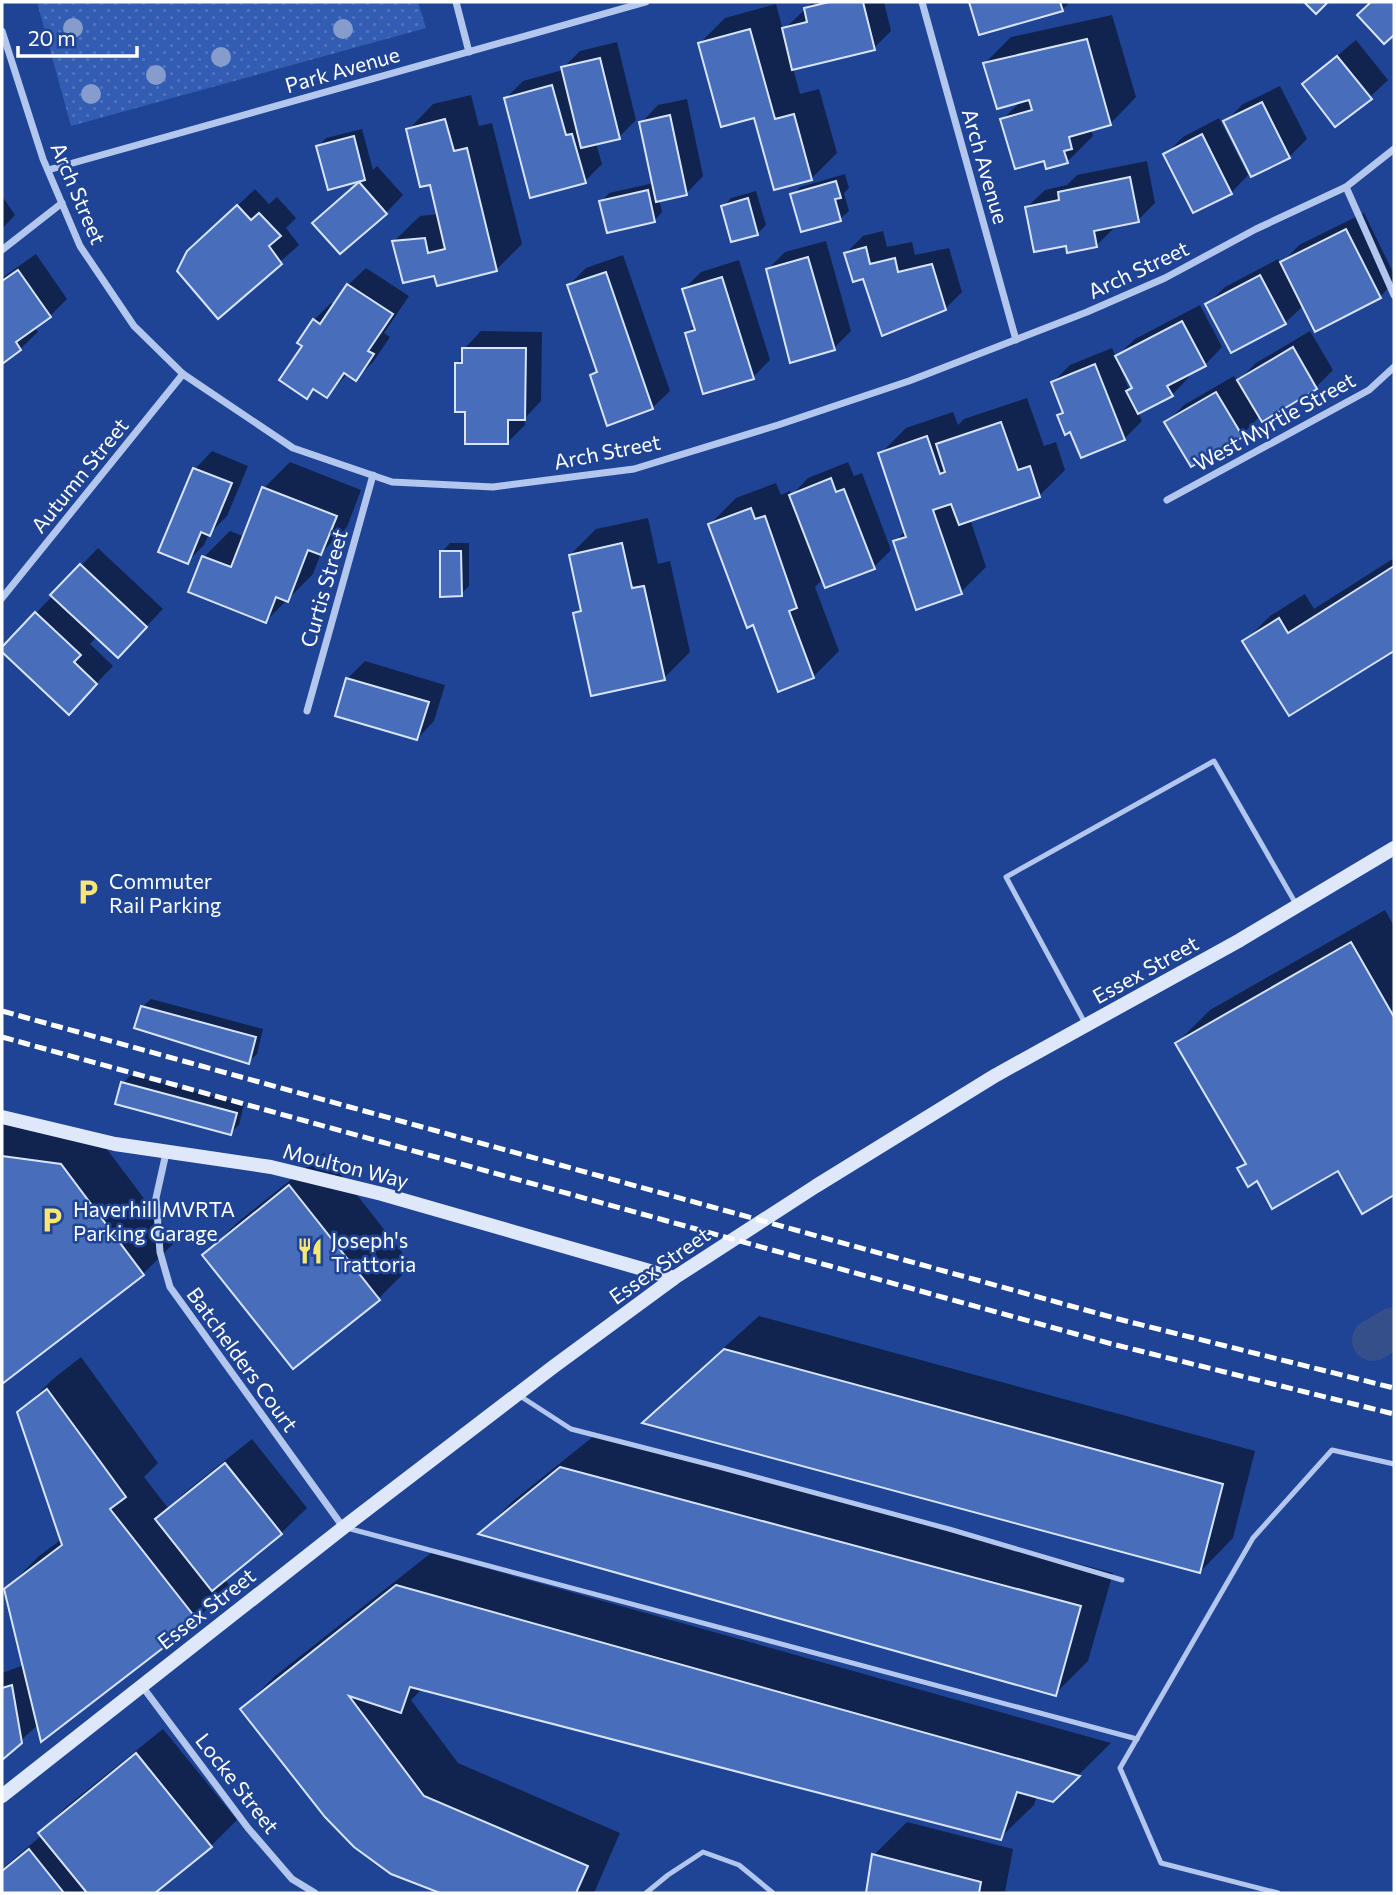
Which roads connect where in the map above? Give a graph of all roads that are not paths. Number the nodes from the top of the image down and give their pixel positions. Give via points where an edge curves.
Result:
1 (456, 2) edge
2 (646, 2) edge
3 (922, 2) edge
4 (2, 31) edge
5 (469, 51) junction
6 (1394, 149) edge
7 (48, 170) junction
8 (1346, 187) junction
9 (62, 203) junction
10 (2, 250) edge
11 (1394, 295) edge
12 (1016, 340) junction
13 (1394, 367) edge
14 (183, 374) junction
15 (373, 475) junction
16 (1167, 500) dead end
17 (2, 598) edge
18 (307, 711) dead end
19 (1394, 848) edge
20 (1297, 907) junction
21 (1087, 1025) junction
22 (2, 1118) edge
23 (166, 1153) junction
24 (674, 1278) junction
25 (517, 1395) junction
26 (1394, 1464) edge
27 (344, 1527) junction
28 (1122, 1580) dead end
29 (142, 1685) junction
30 (1137, 1739) junction
31 (2, 1796) edge
32 (315, 1893) edge
33 (646, 1893) edge
34 (773, 1893) edge
35 (1278, 1893) edge

1 - 5 street
2 - 5 street, Park Avenue
3 - 12 street, Arch Avenue
4 - 7 street, Arch Street
5 - 7 street, Park Avenue
6 - 8 street, Arch Street
7 - 9 street, Arch Street
8 - 11 street
8 - 12 street, Arch Street via 1165,278
9 - 10 street
9 - 14 street, Arch Street via 80,246 134,326
12 - 15 street, Arch Street via 909,381 634,469 493,487 392,482
13 - 16 street, West Myrtle Street via 1370,390
14 - 15 street, Arch Street via 293,448
14 - 17 street, Autumn Street
15 - 18 street, Curtis Street
19 - 20 main road, Essex Street
20 - 21 main road, Essex Street
20 - 21 lane via 1214,761 1029,864 1006,877
21 - 24 main road, Essex Street via 996,1074
22 - 23 main road, Moulton Way
23 - 24 main road, Moulton Way via 271,1167 382,1194
23 - 27 street, Batchelders Court via 156,1198 160,1252 170,1287
24 - 25 main road, Essex Street
25 - 27 main road, Essex Street
25 - 28 lane via 571,1429
26 - 30 lane via 1332,1450 1253,1538
27 - 29 main road, Essex Street
27 - 30 lane
29 - 31 main road, Essex Street
29 - 32 street, Locke Street via 248,1828 292,1879
30 - 35 lane via 1120,1768 1161,1863
33 - 34 lane via 703,1852 739,1865

